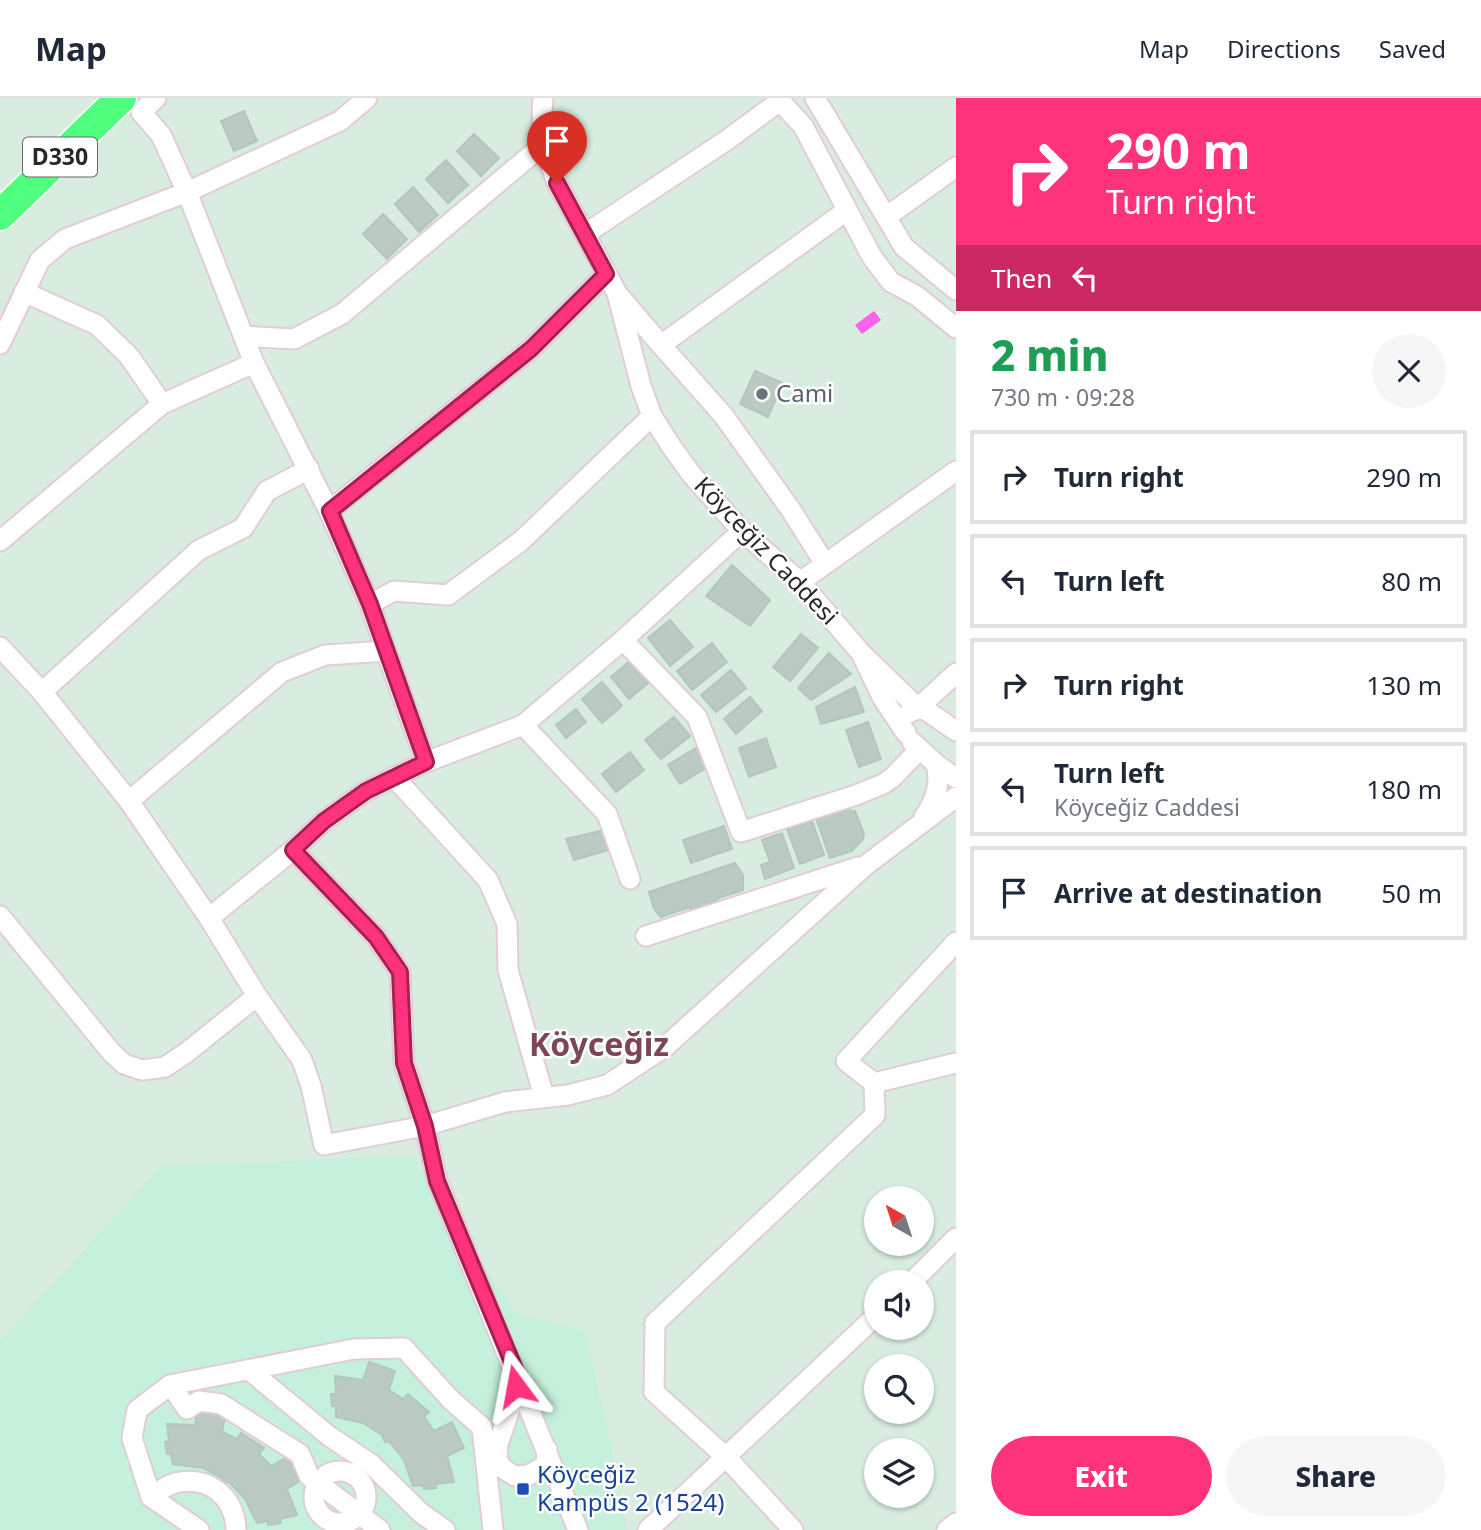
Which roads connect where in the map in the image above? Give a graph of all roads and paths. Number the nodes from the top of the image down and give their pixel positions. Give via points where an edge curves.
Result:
1 (92, 98) edge
2 (121, 98) edge
3 (156, 98) edge
4 (367, 98) edge
5 (815, 98) edge
6 (544, 99) edge
7 (783, 100) edge
8 (544, 144) junction
9 (956, 167) edge
10 (0, 188) edge
11 (187, 192) junction
12 (846, 211) junction
13 (0, 215) edge
14 (886, 216) junction
15 (585, 234) junction
16 (606, 274) junction
17 (956, 290) edge
18 (24, 292) junction
19 (617, 293) junction
20 (956, 328) edge
21 (243, 336) junction
22 (0, 344) edge
23 (662, 345) junction
24 (254, 363) junction
25 (162, 404) junction
26 (652, 416) junction
27 (309, 469) junction
28 (956, 471) edge
29 (330, 511) junction
30 (742, 531) junction
31 (0, 541) edge
32 (825, 564) junction
33 (800, 582) junction
34 (370, 604) junction
35 (623, 639) junction
36 (0, 647) edge
37 (386, 651) junction
38 (861, 653) junction
39 (954, 675) edge
40 (42, 692) junction
41 (918, 708) junction
42 (523, 725) junction
43 (950, 727) edge
44 (906, 733) junction
45 (919, 750) junction
46 (426, 762) junction
47 (936, 764) junction
48 (394, 777) junction
49 (956, 778) edge
50 (956, 797) edge
51 (129, 801) junction
52 (920, 824) junction
53 (293, 850) junction
54 (866, 864) junction
55 (630, 879) dead end
56 (0, 916) edge
57 (209, 918) junction
58 (646, 936) dead end
59 (956, 942) edge
60 (257, 996) junction
61 (956, 1063) edge
62 (874, 1083) junction
63 (544, 1097) junction
64 (425, 1126) junction
65 (956, 1238) edge
66 (924, 1270) edge
67 (864, 1327) edge
68 (249, 1370) junction
69 (517, 1374) junction
70 (172, 1385) junction
71 (547, 1449) junction
72 (727, 1458) junction
73 (491, 1459) junction
74 (356, 1476) junction
75 (318, 1482) junction
76 (151, 1497) junction
77 (339, 1498) junction
78 (360, 1514) junction
79 (324, 1518) junction
80 (956, 1523) edge
81 (199, 1530) edge
82 (236, 1530) edge
83 (380, 1530) edge
84 (445, 1530) edge
85 (493, 1530) edge
86 (578, 1530) edge
87 (648, 1530) edge
88 (793, 1530) edge
89 (947, 1530) edge

1 - 10 highway, D330
2 - 13 highway, D330
3 - 11 street via 141,112 161,135
4 - 11 street via 340,121
5 - 14 street
6 - 8 street, Köyceğiz Caddesi
7 - 12 street via 803,126
7 - 15 street
8 - 15 street, Köyceğiz Caddesi via 557,183
8 - 21 street via 342,314 294,339
9 - 14 street
11 - 18 street via 65,239 40,260
11 - 21 street
12 - 20 street via 891,282 917,296
12 - 23 street
14 - 17 street via 904,247
15 - 16 street, Köyceğiz Caddesi
16 - 19 street, Köyceğiz Caddesi
16 - 29 street via 531,349
18 - 22 street
18 - 25 street via 97,325 129,356
19 - 23 street
19 - 26 street, Köyceğiz Caddesi
21 - 24 street
23 - 32 street via 723,415
24 - 25 street
24 - 27 street
25 - 31 street
26 - 30 street, Köyceğiz Caddesi via 692,474
26 - 34 street via 522,541 448,594 394,591
27 - 29 street
27 - 40 street via 267,491 243,528 199,550
28 - 32 street
29 - 34 street
30 - 33 street, Köyceğiz Caddesi
30 - 35 street
32 - 33 street
33 - 38 street, Köyceğiz Caddesi
34 - 37 street
35 - 42 street
35 - 45 street via 697,717 741,832 883,784
36 - 40 street
37 - 46 street
37 - 51 street via 324,655 282,672
38 - 41 street, Köyceğiz Caddesi
38 - 44 street, Köyceğiz Caddesi
39 - 41 street
39 - 43 street via 941,708
40 - 51 street
41 - 43 street, Köyceğiz Caddesi
41 - 44 street via 904,720
42 - 46 street
42 - 55 street via 607,814
44 - 45 street, Köyceğiz Caddesi
45 - 47 street, Köyceğiz Caddesi
46 - 48 street
47 - 49 street, Köyceğiz Caddesi
47 - 52 street via 937,791
48 - 53 street via 324,821
48 - 63 street via 488,880 507,924 508,970
50 - 52 street
51 - 57 street
52 - 54 street
53 - 57 street
53 - 64 street via 376,937 400,972 404,1063
54 - 58 street
54 - 63 street via 665,1046 607,1085
56 - 60 street via 112,1053 124,1064 142,1070 165,1067 186,1054
57 - 60 street
59 - 62 street via 846,1061
60 - 64 street via 302,1060 324,1145
61 - 62 street
62 - 72 street via 874,1115 655,1323 653,1392
63 - 64 street via 505,1102
64 - 69 street via 437,1181
65 - 66 street
67 - 72 street
68 - 70 street
68 - 73 street via 355,1349 404,1348 482,1427
68 - 84 street via 371,1464
69 - 71 street
69 - 73 street via 512,1403
70 - 75 street via 187,1409 199,1401 221,1404 300,1454 309,1476
70 - 76 street via 137,1410 132,1438
71 - 73 street via 546,1465 522,1476 505,1471
71 - 86 street
72 - 87 street
72 - 88 street
73 - 85 street
74 - 75 street via 330,1472
74 - 77 street
74 - 78 street via 366,1492
75 - 77 street
75 - 79 street via 313,1499
76 - 81 street
76 - 82 street via 173,1483 195,1481 226,1497
77 - 78 street
77 - 79 street
78 - 79 street via 345,1523
78 - 83 street
80 - 89 street

